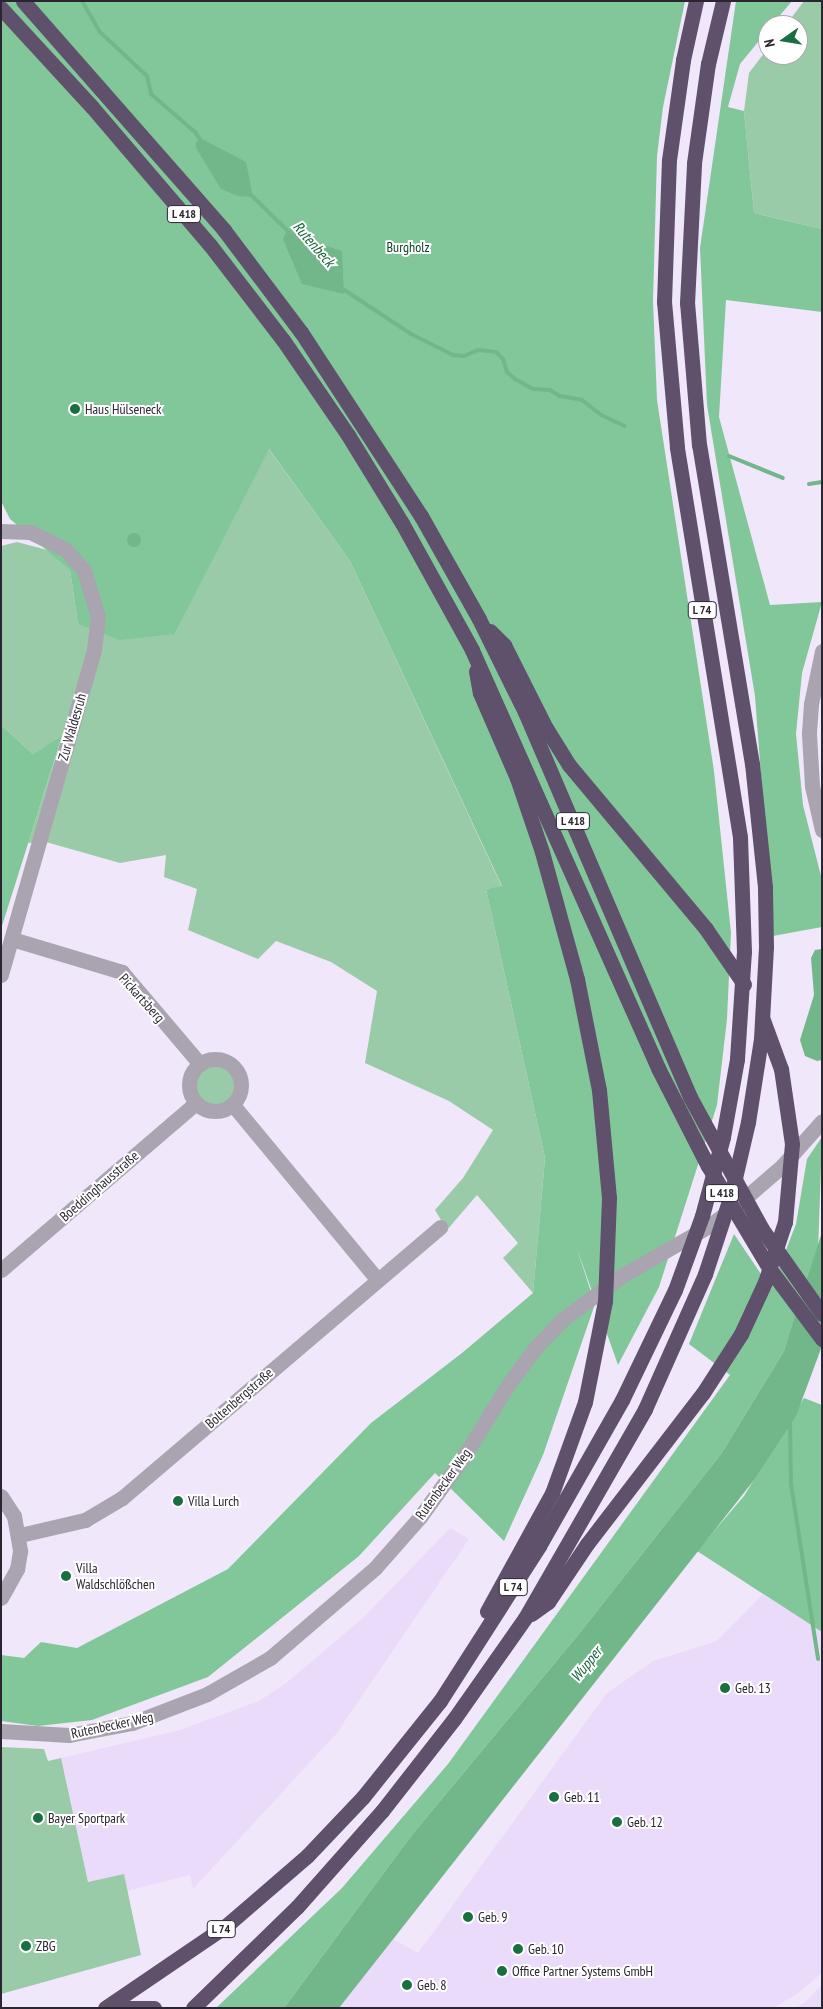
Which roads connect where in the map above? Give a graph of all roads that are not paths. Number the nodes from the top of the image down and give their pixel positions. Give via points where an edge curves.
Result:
1 (23, 1) edge
2 (696, 1) edge
3 (723, 1) edge
4 (1, 8) edge
5 (1, 531) edge
6 (479, 619) junction
7 (472, 650) junction
8 (822, 651) edge
9 (822, 830) edge
10 (12, 939) junction
11 (1, 975) edge
12 (200, 1064) junction
13 (196, 1103) junction
14 (233, 1105) junction
15 (822, 1121) edge
16 (440, 1227) dead end
17 (1, 1270) edge
18 (377, 1279) junction
19 (822, 1314) edge
20 (822, 1339) edge
21 (1, 1496) edge
22 (20, 1535) junction
23 (1, 1598) edge
24 (525, 1618) junction
25 (1, 1731) edge
26 (273, 1883) junction
27 (193, 2007) edge
28 (105, 2008) edge
29 (125, 2008) edge
30 (154, 2008) edge

1 - 6 highway, L 418 via 224,230 301,332 421,516
2 - 26 highway, L 74 via 669,160 664,302 677,447 740,837 744,952 737,1059 723,1137 692,1248 647,1349 580,1476 446,1693 364,1797 307,1856
3 - 24 highway, L 74 via 706,74 694,163 687,303 704,484 752,764 765,887 766,947 761,1039 748,1122 731,1195 690,1311 645,1410
4 - 7 highway, L 418 via 210,245 283,340 348,435 402,523
5 - 10 street, Zur Waldesruh via 36,534 65,549 84,570 98,617 94,650
6 - 19 highway, L 418 via 525,712 659,1027 730,1174 762,1229
6 - 24 highway, L 418 via 504,645 546,728 569,765 685,903 739,975 756,1005 779,1061 792,1144 785,1222 765,1282 741,1334 703,1393 586,1544 548,1602
7 - 20 highway, L 418 via 643,1034 724,1196 769,1268
7 - 26 highway, L 74 via 480,692 542,852 577,978 604,1130 609,1198 605,1301 594,1367 572,1442 527,1543 436,1692 401,1740
8 - 9 street via 811,704 809,734 812,786
10 - 11 street, Zur Waldesruh
10 - 12 street, Pickartsberg via 122,972
12 - 13 street via 189,1083
12 - 14 street via 216,1059 232,1064 241,1080 241,1089
13 - 14 street via 218,1111
13 - 17 street, Boeddinghausstraße
14 - 18 street
15 - 25 street, Rutenbecker Weg via 782,1166 737,1205 708,1227 623,1275 563,1319 536,1347 508,1385 464,1456 420,1517 375,1568 270,1658 207,1694 132,1723 69,1735
16 - 18 street, Boltenbergstraße
18 - 22 street, Boltenbergstraße via 110,1507 76,1523
21 - 22 street via 14,1516
22 - 23 street via 17,1569
24 - 27 highway, L 74 via 454,1719 382,1811 296,1908
26 - 28 highway, L 74 via 227,1924
29 - 30 highway

